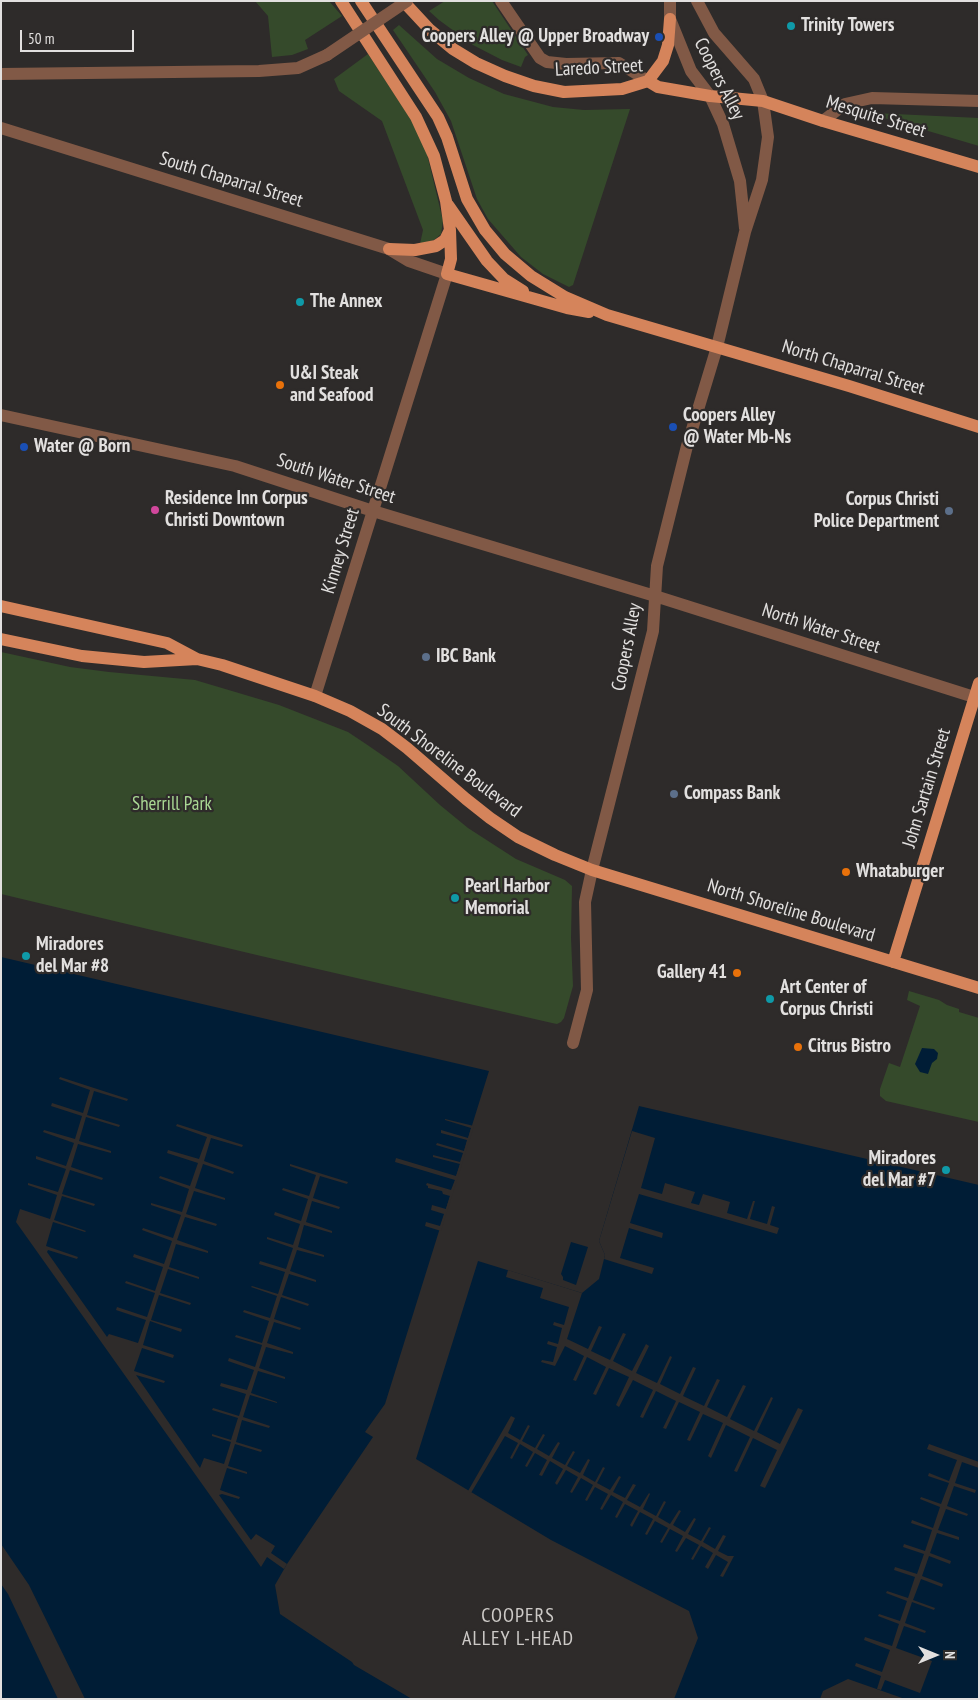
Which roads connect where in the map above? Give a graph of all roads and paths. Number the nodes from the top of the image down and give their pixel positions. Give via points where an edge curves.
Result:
1 (334, 1) edge
2 (341, 1) edge
3 (361, 1) edge
4 (405, 1) edge
5 (501, 1) edge
6 (670, 1) edge
7 (697, 1) edge
8 (670, 20) junction
9 (357, 26) junction
10 (1, 74) edge
11 (648, 81) junction
12 (710, 96) junction
13 (763, 101) junction
14 (979, 101) edge
15 (823, 121) junction
16 (1, 128) edge
17 (979, 167) edge
18 (446, 201) junction
19 (450, 230) junction
20 (745, 232) junction
21 (389, 249) junction
22 (447, 274) junction
23 (533, 298) junction
24 (607, 315) junction
25 (717, 346) junction
26 (1, 415) edge
27 (979, 427) edge
28 (373, 511) junction
29 (655, 596) junction
30 (1, 606) edge
31 (1, 639) edge
32 (197, 659) junction
33 (979, 683) edge
34 (315, 696) junction
35 (974, 697) junction
36 (592, 870) junction
37 (893, 962) junction
38 (979, 988) edge
39 (573, 1043) dead end

1 - 9 main road
2 - 9 main road
3 - 24 main road via 438,117 467,199 485,230 505,254 531,276
4 - 10 street, bridge via 327,55 298,68 259,72
4 - 11 main road, Laredo Street via 430,30 453,49 504,76 534,86 564,92 622,89
5 - 11 street via 540,58 566,64 619,63
6 - 8 street, Coopers Alley
7 - 13 street, Coopers Alley via 714,33 754,79
8 - 11 main road via 663,60
8 - 12 street, Coopers Alley via 691,71
9 - 18 main road via 426,136
11 - 12 main road, Laredo Street via 658,87
12 - 13 main road, Laredo Street
12 - 20 street, Coopers Alley via 723,124 740,181
13 - 15 main road, Mesquite Street
13 - 20 street, Coopers Alley via 768,137 762,180
14 - 15 street via 872,98 845,104
15 - 17 main road, Mesquite Street
16 - 21 street, South Chaparral Street
18 - 19 main road
18 - 23 main road via 487,261 504,279
19 - 21 main road via 445,240 427,249
19 - 22 main road
20 - 25 street, Coopers Alley
21 - 22 street, South Chaparral Street via 409,262
22 - 23 main road
22 - 28 street, Kinney Street
23 - 24 main road
24 - 25 main road
25 - 27 main road, North Chaparral Street
25 - 29 street, Coopers Alley via 687,446 657,566
26 - 28 street, South Water Street via 235,466
28 - 29 street, South Water Street
28 - 34 street, Kinney Street
29 - 35 street, North Water Street
29 - 36 street, Coopers Alley via 653,631
30 - 32 main road, South Shoreline Boulevard via 167,643
31 - 32 main road, South Shoreline Boulevard via 82,656 144,662
32 - 34 main road, South Shoreline Boulevard
33 - 35 main road, John Sartain Street
34 - 36 main road, South Shoreline Boulevard via 382,728 466,799 518,837
35 - 37 main road, John Sartain Street
36 - 37 main road, North Shoreline Boulevard
36 - 39 street, Coopers Alley via 585,902 587,990
37 - 38 main road, North Shoreline Boulevard

